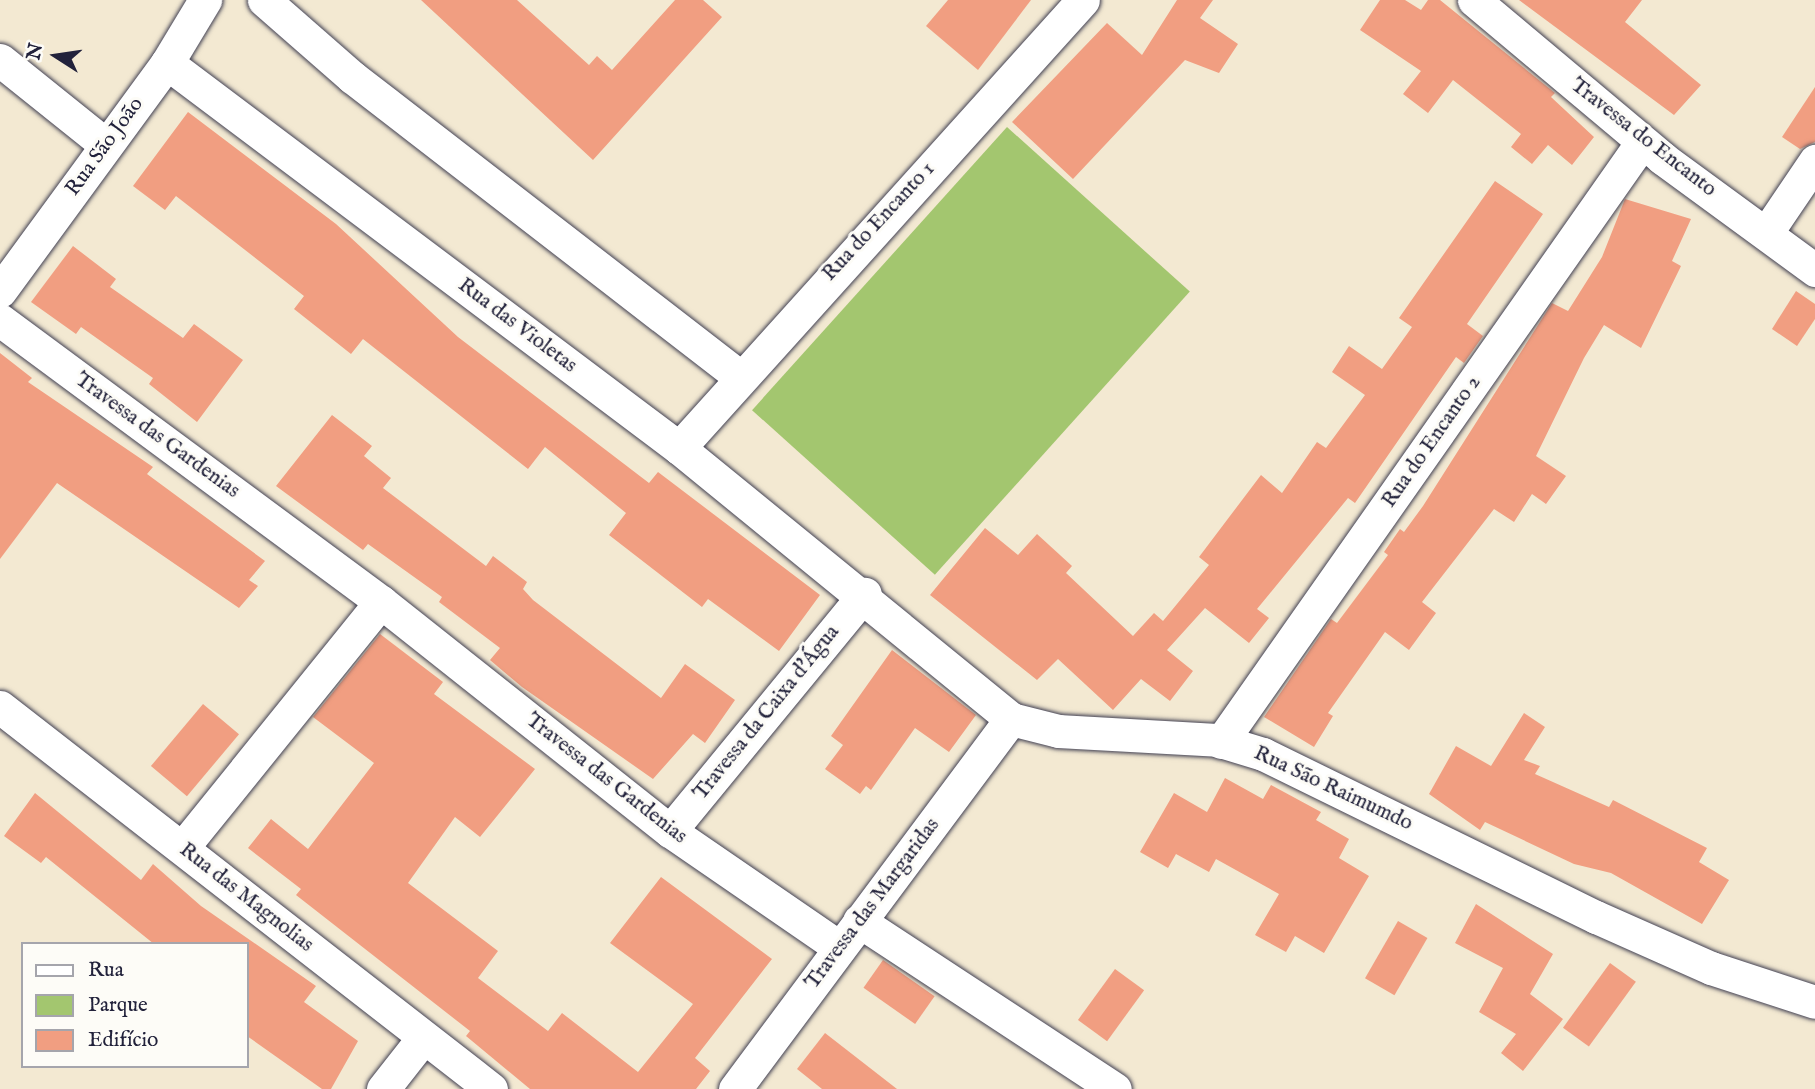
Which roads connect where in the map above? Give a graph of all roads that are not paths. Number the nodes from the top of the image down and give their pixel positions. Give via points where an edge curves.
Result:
1 (205, 0) edge
2 (264, 0) edge
3 (1083, 0) edge
4 (1474, 0) edge
5 (0, 60) edge
6 (167, 63) junction
7 (1642, 142) junction
8 (106, 144) junction
9 (1815, 160) edge
10 (1767, 232) junction
11 (1815, 270) edge
12 (0, 290) edge
13 (0, 320) edge
14 (739, 376) junction
15 (679, 448) junction
16 (864, 594) junction
17 (381, 602) junction
18 (0, 707) edge
19 (1011, 719) junction
20 (1221, 742) junction
21 (670, 831) junction
22 (183, 848) junction
23 (859, 921) junction
24 (839, 947) junction
25 (1815, 1002) edge
26 (423, 1038) junction
27 (383, 1089) edge
28 (491, 1089) edge
29 (735, 1089) edge
30 (1115, 1089) edge

1 - 6 street, Rua São João
2 - 14 street via 352,78
3 - 14 street, Rua do Encanto 1
4 - 7 street, Travessa do Encanto
5 - 8 street
6 - 8 street, Rua São João
6 - 15 street, Rua das Violetas
7 - 10 street, Travessa do Encanto
7 - 20 street, Rua do Encanto 2
8 - 12 street, Rua São João
9 - 10 street
10 - 11 street, Travessa do Encanto
13 - 17 street, Travessa das Gardenias
14 - 15 street, Rua do Encanto 1
15 - 16 street, Rua das Violetas
16 - 19 street, Rua São Raimumdo
16 - 21 street, Travessa da Caixa d'Água
17 - 21 street, Travessa das Gardenias
17 - 22 street
18 - 22 street, Rua das Magnolias
19 - 20 street, Rua São Raimumdo via 1058,731
19 - 23 street, Travessa das Margaridas
20 - 25 street, Rua São Raimumdo via 1316,777 1698,962
21 - 24 street, Travessa das Gardenias
22 - 26 street, Rua das Magnolias
23 - 24 street, Travessa das Margaridas
23 - 30 street
24 - 29 street, Travessa das Margaridas
26 - 27 street
26 - 28 street, Rua das Magnolias

